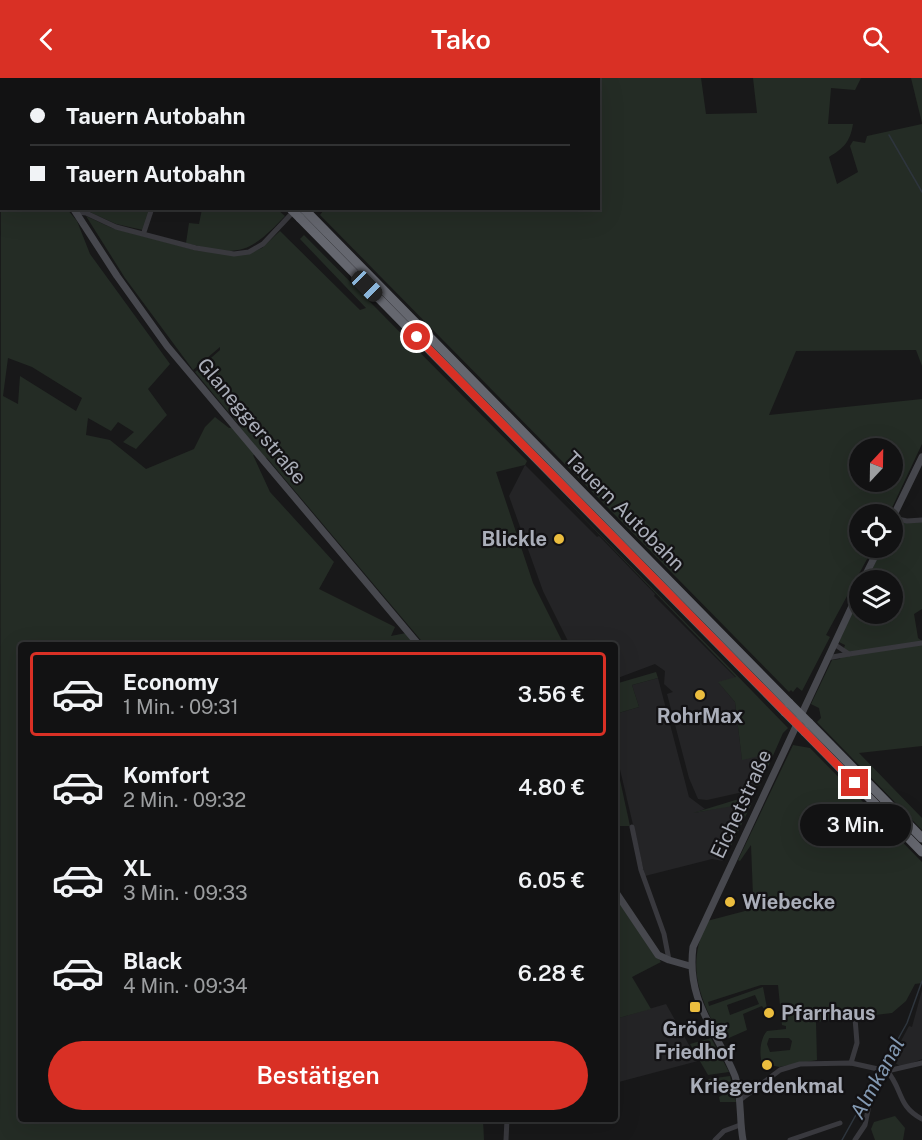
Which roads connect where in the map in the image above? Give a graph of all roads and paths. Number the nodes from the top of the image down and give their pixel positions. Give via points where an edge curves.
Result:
1 (75, 210) edge
2 (151, 210) edge
3 (301, 212) edge
4 (144, 232) junction
5 (922, 457) edge
6 (900, 504) edge
7 (903, 520) edge
8 (922, 520) edge
9 (849, 612) edge
10 (416, 642) edge
11 (922, 643) edge
12 (834, 644) junction
13 (849, 654) junction
14 (827, 658) junction
15 (807, 728) junction
16 (632, 827) dead end
17 (922, 838) edge
18 (922, 852) edge
19 (618, 895) edge
20 (669, 960) junction
21 (690, 966) junction
22 (855, 1018) dead end
23 (851, 1063) junction
24 (922, 1063) edge
25 (883, 1071) junction
26 (740, 1100) junction
27 (922, 1119) edge
28 (507, 1122) edge
29 (840, 1123) dead end
30 (740, 1125) junction
31 (506, 1140) edge
32 (715, 1140) edge
33 (743, 1140) edge
34 (790, 1140) edge
35 (855, 1140) edge

1 - 4 street via 116,227
1 - 10 main road, Glaneggerstraße via 167,346
2 - 4 street
3 - 4 street via 263,244 243,253 196,248
3 - 15 highway, Tauern Autobahn, bridge
5 - 6 main road
7 - 8 street
9 - 12 main road, Eichetstraße
11 - 13 street
12 - 13 street
12 - 14 main road, Eichetstraße
13 - 14 street
14 - 21 main road, Eichetstraße via 698,932
15 - 17 highway, Tauern Autobahn
15 - 18 highway, Tauern Autobahn
16 - 20 street
19 - 20 main road via 654,949
20 - 21 main road
21 - 26 main road via 698,1004 735,1076
22 - 23 street via 857,1043
23 - 25 street
23 - 26 street via 790,1066
24 - 25 street
25 - 27 street via 895,1082 906,1108
25 - 35 street via 871,1095 865,1125
26 - 30 main road
28 - 31 street
29 - 34 street
30 - 32 street via 724,1131
30 - 33 main road

